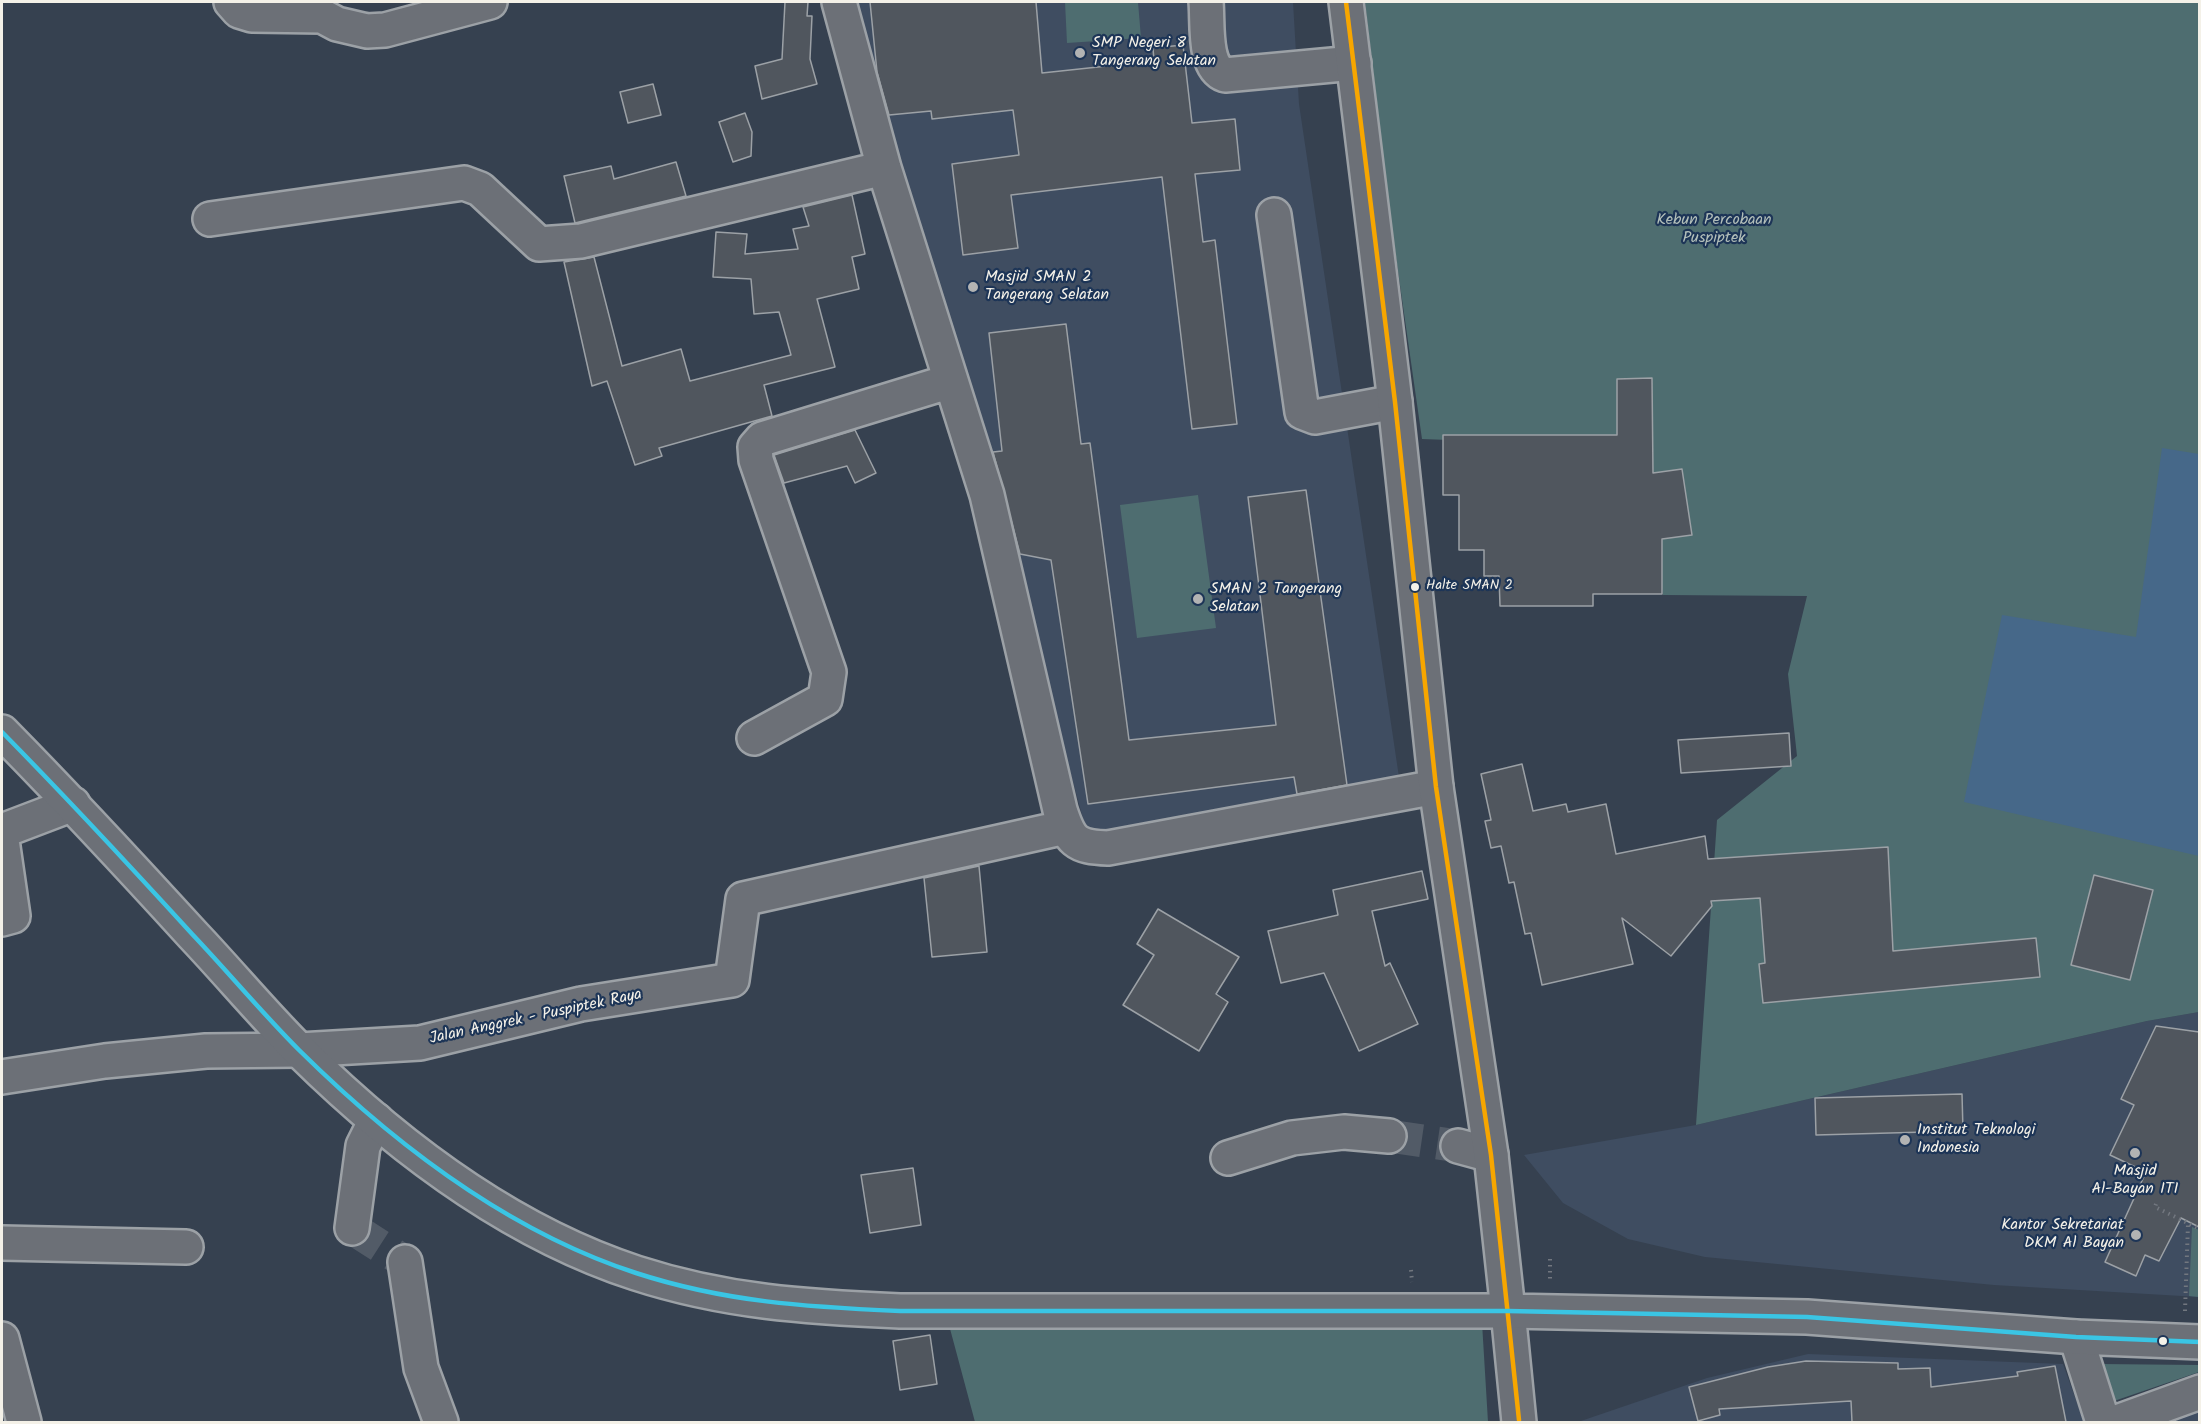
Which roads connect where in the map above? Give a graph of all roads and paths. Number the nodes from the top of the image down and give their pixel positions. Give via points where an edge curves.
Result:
1 (231, 2) edge
2 (490, 2) edge
3 (839, 2) edge
4 (1206, 2) edge
5 (1346, 2) edge
6 (1354, 63) junction
7 (884, 168) junction
8 (1274, 215) dead end
9 (210, 219) dead end
10 (951, 381) junction
11 (1395, 402) junction
12 (2, 732) edge
13 (754, 738) dead end
14 (1436, 787) junction
15 (73, 804) junction
16 (1066, 827) junction
17 (2, 831) edge
18 (2, 840) edge
19 (2, 919) edge
20 (299, 1050) junction
21 (2, 1077) edge
22 (376, 1120) junction
23 (1389, 1136) tunnel mouth
24 (1458, 1146) tunnel mouth
25 (1491, 1155) junction
26 (1228, 1158) dead end
27 (2156, 1204) dead end
28 (2188, 1224) junction
29 (352, 1228) dead end
30 (2199, 1229) edge
31 (2, 1244) edge
32 (186, 1247) dead end
33 (405, 1262) dead end
34 (2185, 1296) dead end
35 (1508, 1311) junction
36 (2076, 1336) junction
37 (2, 1339) edge
38 (2199, 1342) edge
39 (2199, 1392) edge
40 (2137, 1419) edge
41 (24, 1422) edge
42 (441, 1422) edge
43 (1519, 1422) edge
44 (2103, 1422) edge

1 - 2 street via 239,11 252,15 322,16 367,32
3 - 7 street
4 - 6 street via 1211,63 1218,72 1226,75
5 - 6 street
6 - 11 street
7 - 9 street via 555,245 539,244 480,189 464,183
7 - 10 street
8 - 11 street via 1302,412 1315,417
10 - 13 street via 762,439 755,447 756,460 829,672 825,699
10 - 16 street via 987,495
11 - 14 street
12 - 15 street
14 - 16 street via 1108,848 1080,845
14 - 25 street
15 - 17 street
15 - 20 street
16 - 20 street, Jalan Anggrek - Puspiptek Raya via 742,899 732,980 581,1004 420,1043
18 - 19 street via 13,916
20 - 21 street, Jalan Anggrek - Puspiptek Raya via 206,1051
20 - 22 street
22 - 29 street via 363,1146
22 - 35 street via 434,1166 504,1213 566,1245 634,1272 745,1300 900,1311
23 - 26 street via 1344,1132 1292,1138
24 - 25 street
25 - 35 street
27 - 28 path via 2155,1207
28 - 30 path
28 - 34 path
31 - 32 street
33 - 42 street via 422,1368
35 - 36 street via 1807,1317
35 - 43 street
36 - 38 street
36 - 44 street
37 - 41 street
39 - 40 street

